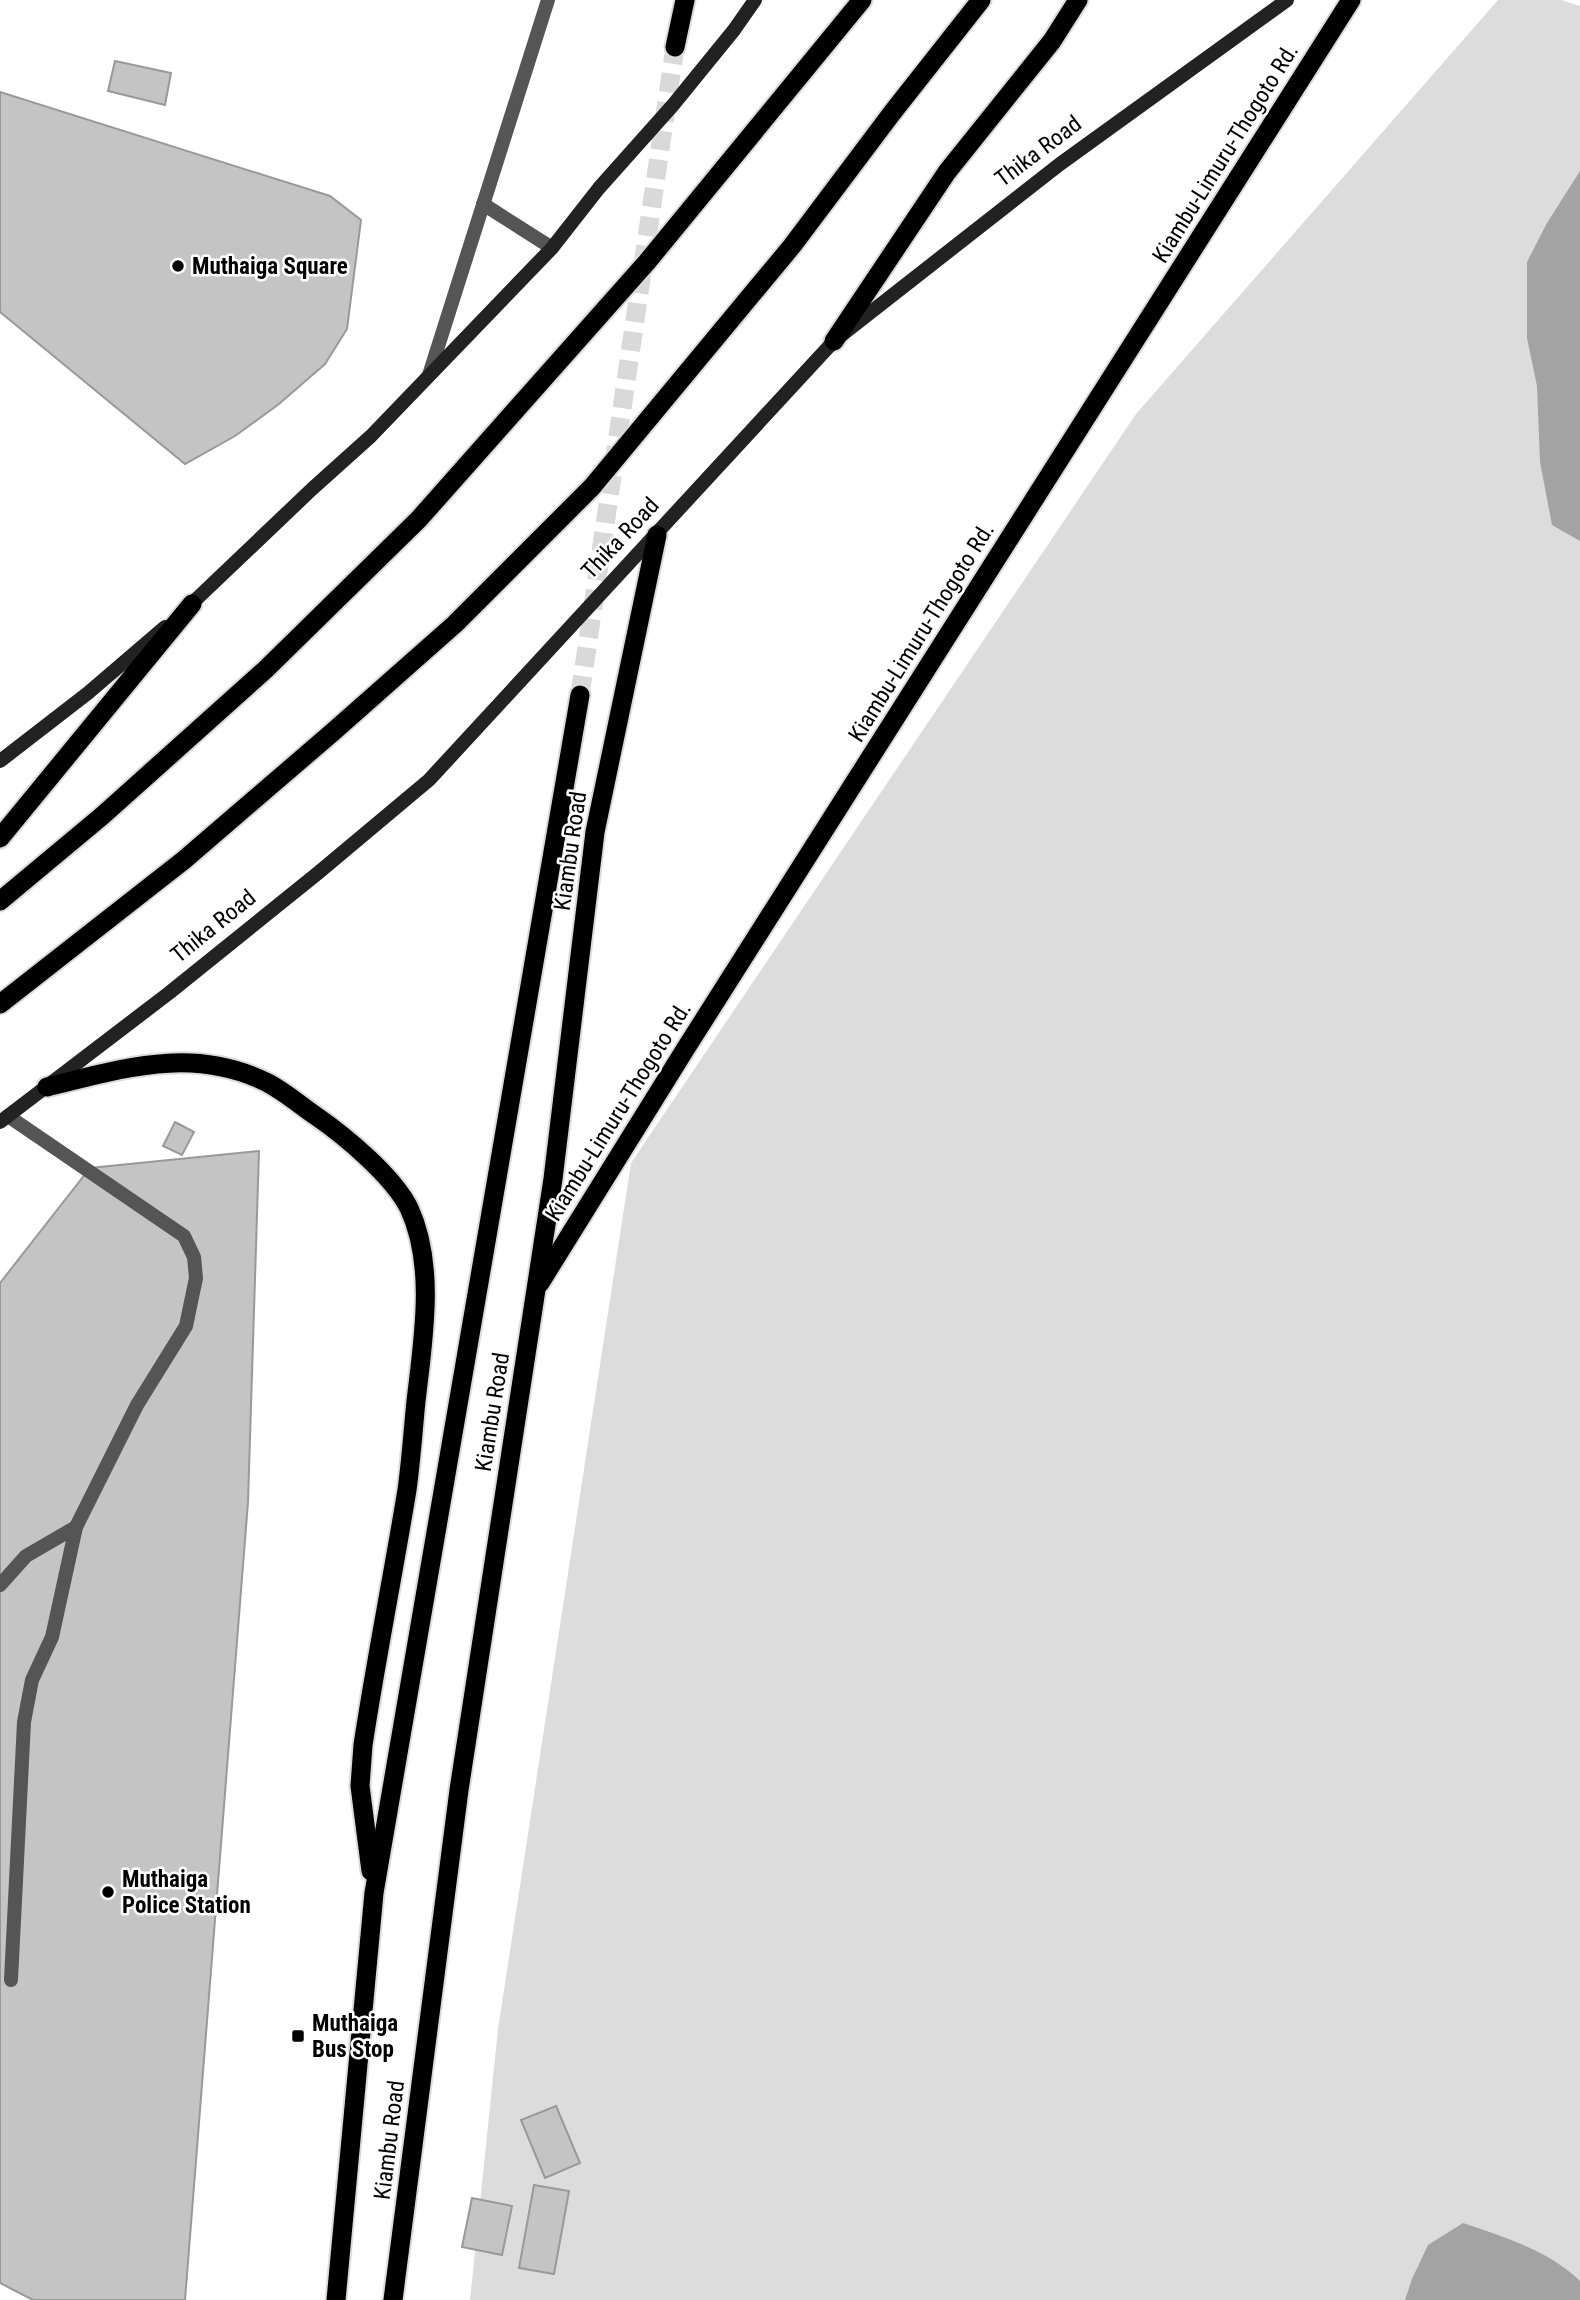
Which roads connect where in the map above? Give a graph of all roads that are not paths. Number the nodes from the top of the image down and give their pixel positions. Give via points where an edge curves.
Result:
1 (548, 0) edge
2 (685, 0) edge
3 (755, 0) edge
4 (862, 0) edge
5 (981, 0) edge
6 (1077, 0) edge
7 (1287, 0) edge
8 (1351, 0) edge
9 (676, 47) tunnel mouth
10 (483, 204) junction
11 (552, 248) junction
12 (834, 341) junction
13 (429, 375) junction
14 (657, 535) junction
15 (192, 604) junction
16 (580, 695) tunnel mouth
17 (0, 761) edge
18 (0, 838) edge
19 (0, 901) edge
20 (0, 1004) edge
21 (47, 1087) junction
22 (4, 1119) edge
23 (535, 1291) junction
24 (76, 1527) junction
25 (0, 1585) edge
26 (374, 1893) junction
27 (11, 1980) dead end
28 (336, 2300) edge
29 (393, 2300) edge

1 - 10 street
2 - 9 highway
3 - 11 main road
4 - 19 highway via 647,262 419,519 265,670
5 - 20 highway via 792,246 592,487 455,624 324,740 184,860
6 - 12 highway via 1052,41 947,172
7 - 12 main road, Thika Road via 1060,163
8 - 23 highway, Kiambu-Limuru-Thogoto Rd.
10 - 11 street
10 - 13 street
11 - 13 main road
12 - 14 main road, Thika Road
13 - 15 main road via 371,436
14 - 21 main road, Thika Road via 429,780
14 - 23 highway, Kiambu Road via 595,832
15 - 17 main road
15 - 18 highway
16 - 26 highway, Kiambu Road
21 - 22 main road, Thika Road
21 - 26 highway, Kiambu Road via 168,1061 233,1071 268,1083 331,1126 369,1159 408,1207 421,1245 426,1318 407,1488 363,1745 360,1786
22 - 24 street via 184,1236 194,1257 196,1278 186,1326 137,1405
23 - 29 highway, Kiambu Road via 459,1790
24 - 25 street via 26,1556
24 - 27 street via 52,1637 32,1680 24,1722
26 - 28 highway, Kiambu Road

